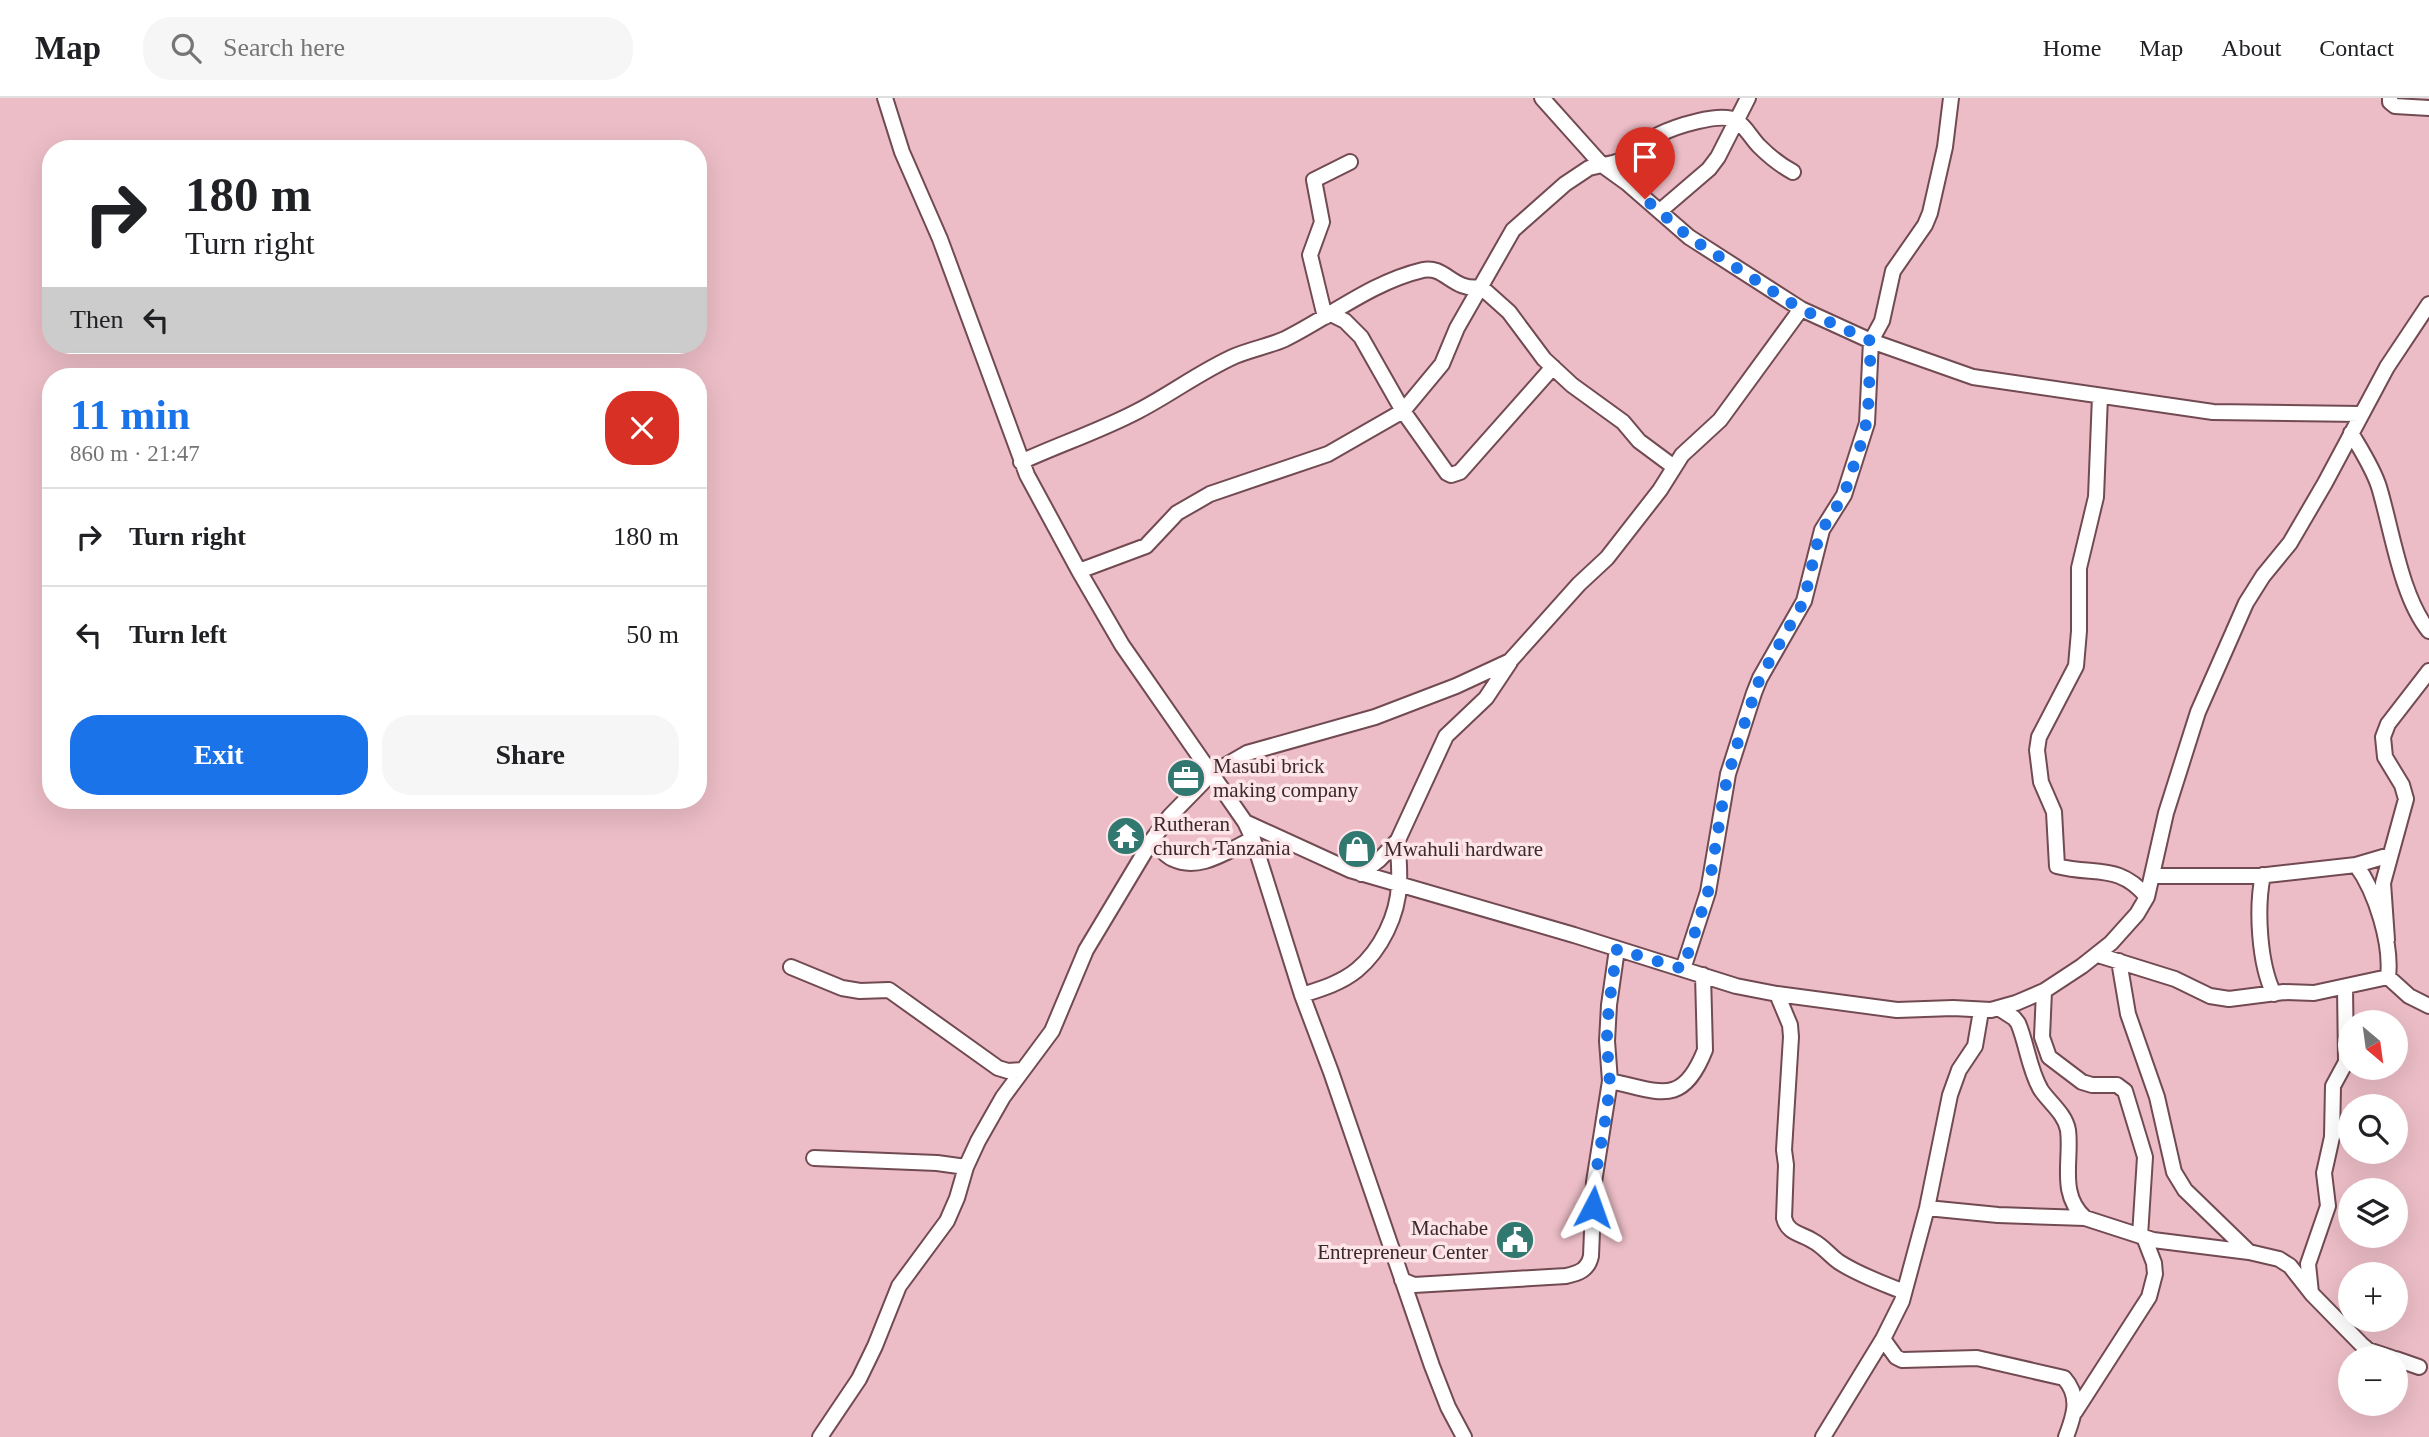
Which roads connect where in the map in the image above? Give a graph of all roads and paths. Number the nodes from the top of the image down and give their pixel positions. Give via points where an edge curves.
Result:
1 (885, 98) edge
2 (1542, 98) edge
3 (1748, 98) edge
4 (1951, 98) edge
5 (2390, 98) edge
6 (2429, 108) edge
7 (1737, 121) junction
8 (1628, 159) junction
9 (1350, 162) dead end
10 (1602, 165) junction
11 (1793, 172) dead end
12 (1628, 183) junction
13 (1660, 211) junction
14 (1481, 287) junction
15 (1801, 309) junction
16 (2427, 311) edge
17 (1328, 316) junction
18 (1871, 341) junction
19 (1553, 367) junction
20 (2100, 396) junction
21 (1403, 411) junction
22 (2361, 414) junction
23 (2351, 433) junction
24 (1021, 462) junction
25 (1674, 467) junction
26 (1079, 571) junction
27 (2429, 631) edge
28 (1510, 661) junction
29 (2429, 671) edge
30 (1211, 774) junction
31 (1245, 822) junction
32 (1152, 839) junction
33 (1253, 839) junction
34 (1398, 840) junction
35 (2390, 855) junction
36 (2356, 865) junction
37 (1361, 874) junction
38 (2263, 875) junction
39 (2152, 876) junction
40 (1399, 885) junction
41 (2147, 897) junction
42 (2386, 940) junction
43 (1617, 949) junction
44 (2098, 955) junction
45 (2119, 961) junction
46 (791, 967) dead end
47 (1683, 969) junction
48 (1703, 975) junction
49 (2388, 977) junction
50 (2345, 987) junction
51 (2044, 991) junction
52 (2274, 993) junction
53 (1777, 994) junction
54 (1302, 995) junction
55 (2429, 1006) edge
56 (2000, 1009) junction
57 (1981, 1011) junction
58 (1022, 1070) junction
59 (1610, 1081) junction
60 (814, 1158) dead end
61 (966, 1167) junction
62 (1927, 1208) junction
63 (2085, 1217) junction
64 (2142, 1236) junction
65 (2249, 1252) junction
66 (1402, 1280) junction
67 (1904, 1292) junction
68 (2312, 1294) junction
69 (1883, 1339) junction
70 (2363, 1346) edge
71 (2408, 1363) edge
72 (2419, 1367) dead end
73 (2075, 1413) junction
74 (820, 1437) edge
75 (1464, 1437) edge
76 (1823, 1437) edge
77 (2066, 1437) edge

1 - 24 street
2 - 10 street
3 - 7 street
4 - 18 street via 1930,213 1893,271 1882,321
5 - 6 street via 2395,106
7 - 8 street via 1708,120 1666,132
7 - 11 street via 1778,164
7 - 13 street via 1709,169
8 - 10 street
8 - 12 street
9 - 17 street via 1314,180 1322,222 1310,255
10 - 12 street
10 - 14 street via 1565,184 1520,222
12 - 13 street
13 - 15 street via 1689,237
14 - 17 street via 1463,287 1426,269 1366,292
14 - 19 street via 1509,312
14 - 21 street via 1442,364
15 - 18 street
15 - 25 street via 1720,420
16 - 22 street
17 - 21 street via 1345,321 1361,337
17 - 24 street via 1206,370 1118,421
18 - 20 street via 1973,377
18 - 47 street via 1864,435 1844,495 1822,530 1804,601 1754,693 1728,774 1708,892
19 - 21 street via 1456,474 1447,473
19 - 25 street
20 - 22 street via 2213,412
20 - 41 street via 2096,497 2079,568 2076,666 2039,737 2037,750 2041,782 2054,811 2057,866 2118,875 2136,883
21 - 26 street via 1328,454 1210,494 1177,513 1146,546
22 - 23 street
23 - 27 street via 2375,477 2417,615
23 - 39 street via 2290,543 2246,603 2198,712
24 - 26 street
25 - 28 street via 1607,558
26 - 30 street via 1122,645
28 - 30 street via 1386,713 1247,753
28 - 34 street via 1486,698 1446,736
29 - 35 street via 2383,737 2385,757 2406,793
30 - 31 street
30 - 32 street
31 - 33 street
31 - 37 street
32 - 33 street via 1170,858 1193,864
32 - 58 street via 1086,950 1052,1031
33 - 54 street
34 - 37 street
34 - 40 street
35 - 36 street
35 - 42 street via 2382,891
36 - 38 street
36 - 42 street via 2368,884
37 - 40 street
38 - 39 street
38 - 52 street via 2262,951
39 - 41 street
40 - 43 street
40 - 54 street via 1392,920 1364,963 1339,981
41 - 44 street via 2124,930
42 - 49 street
43 - 47 street
43 - 59 street via 1607,1041
44 - 45 street
44 - 51 street
45 - 52 street via 2218,998
45 - 65 street via 2128,1014 2157,1097 2174,1172 2185,1190
46 - 58 street via 842,988 889,990 998,1068
47 - 48 street
48 - 53 street
48 - 59 street via 1705,1050 1683,1086 1668,1092
49 - 50 street
49 - 55 street
50 - 52 street
50 - 68 street via 2346,1062 2333,1090 2332,1137 2324,1173 2328,1206 2308,1264
51 - 56 street
51 - 64 street via 2042,1037 2049,1057 2082,1082 2117,1085 2125,1091 2145,1157
53 - 57 street via 1897,1010
53 - 67 street via 1791,1037 1784,1150 1786,1225 1858,1273
54 - 66 street
56 - 57 street
56 - 63 street via 2018,1023 2036,1079 2064,1119 2069,1189
57 - 62 street via 1975,1046 1950,1095
58 - 61 street
59 - 66 street via 1586,1268 1566,1276 1414,1285
60 - 61 street
61 - 74 street via 947,1221 899,1286 859,1379
62 - 63 street
62 - 67 street
63 - 64 street
64 - 65 street
64 - 73 street via 2154,1263 2149,1297
65 - 68 street via 2284,1261
66 - 75 street via 1448,1407
67 - 69 street
68 - 70 street
69 - 73 street via 1902,1360 1978,1358 2064,1378 2070,1385
69 - 76 street
71 - 72 street
73 - 77 street

